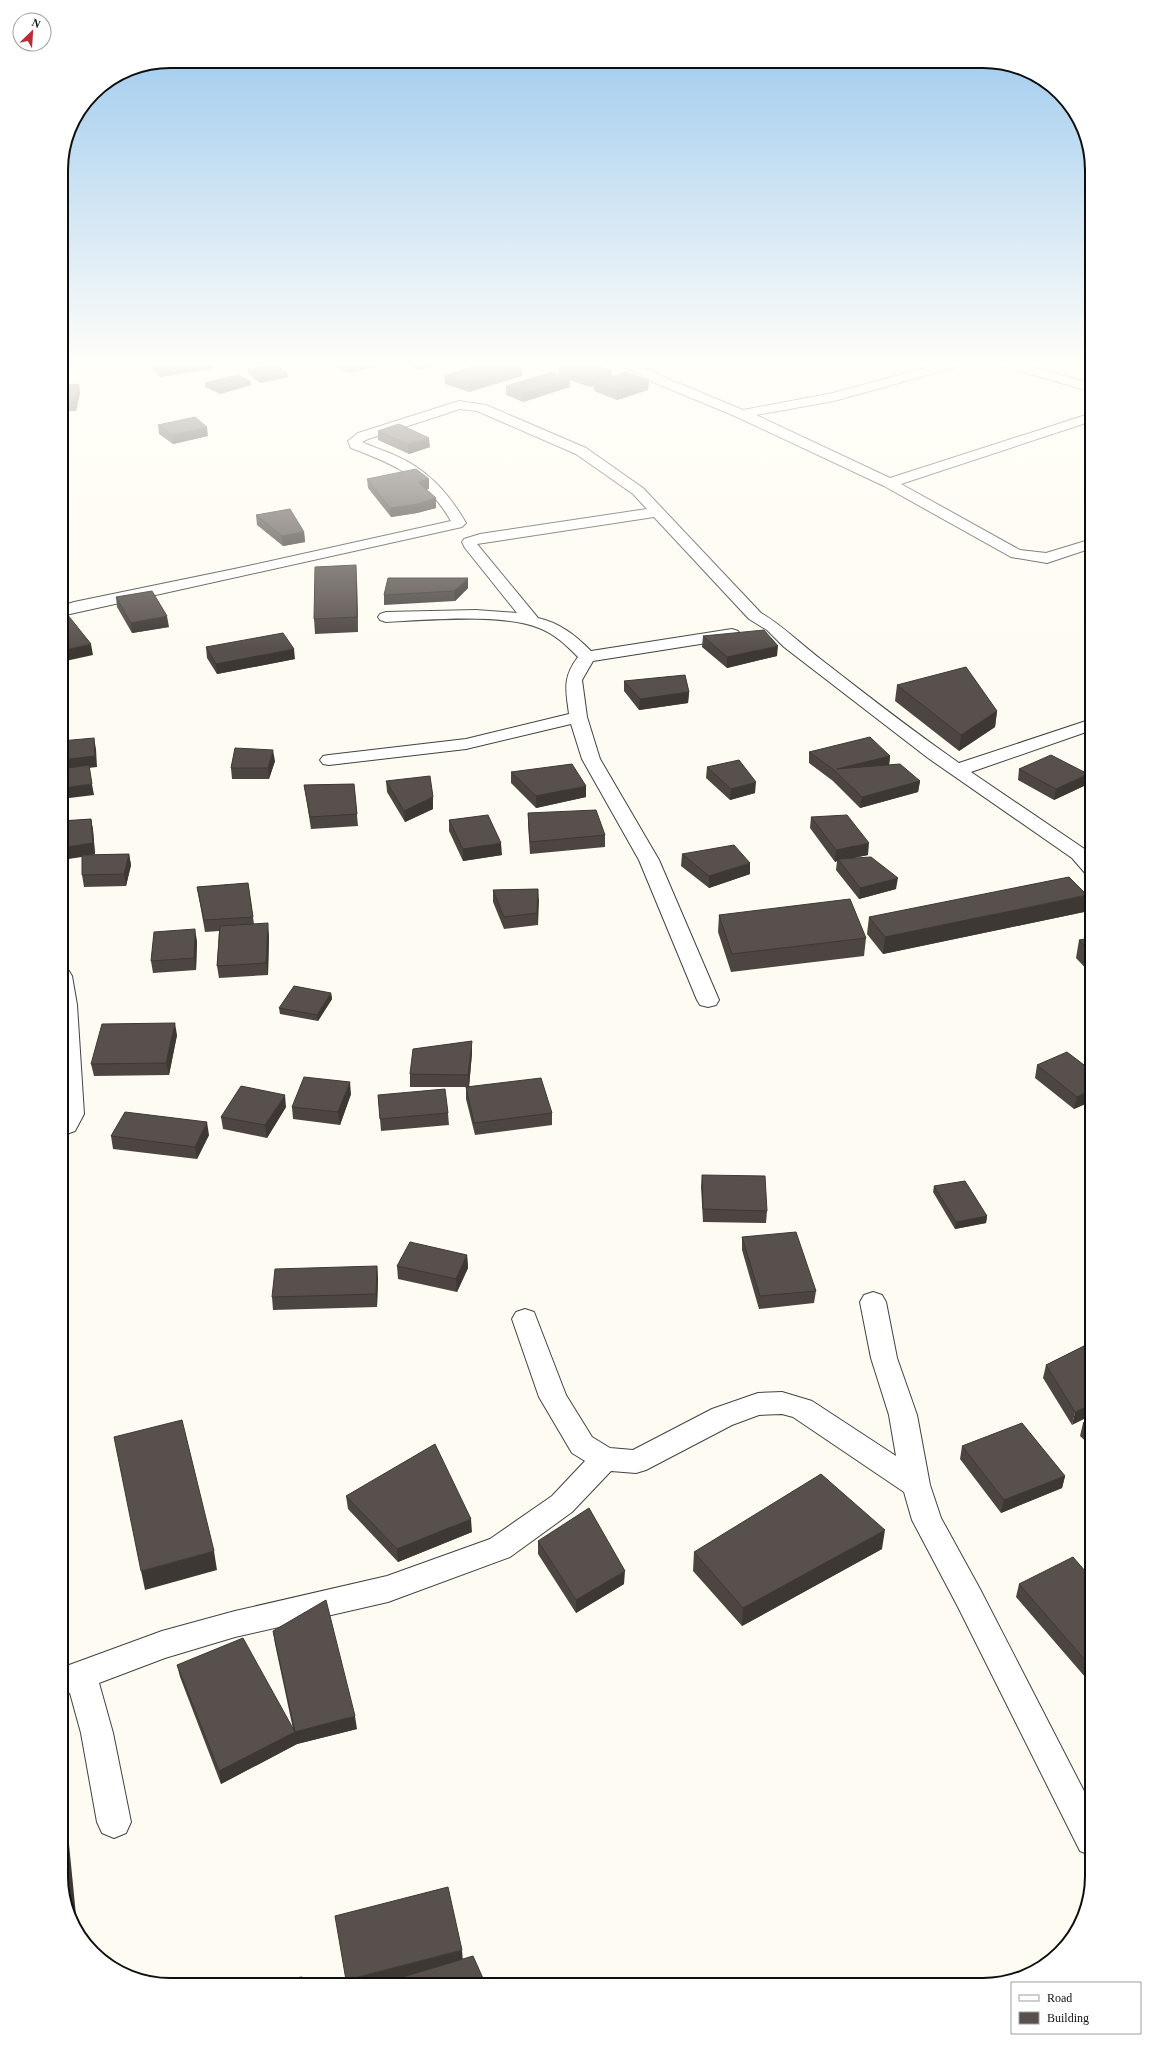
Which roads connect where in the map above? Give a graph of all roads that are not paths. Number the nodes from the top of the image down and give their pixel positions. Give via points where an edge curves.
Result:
1 (389, 457) edge
2 (590, 457) edge
3 (835, 457) edge
4 (966, 457) edge
5 (889, 483) junction
6 (658, 512) junction
7 (1085, 545) edge
8 (68, 609) edge
9 (386, 617) dead end
10 (532, 621) junction
11 (773, 627) junction
12 (587, 657) junction
13 (578, 717) junction
14 (1085, 726) edge
15 (330, 760) dead end
16 (958, 770) junction
17 (1085, 861) edge
18 (708, 1000) dead end
19 (68, 1041) edge
20 (68, 1124) edge
21 (873, 1302) dead end
22 (525, 1319) dead end
23 (605, 1459) junction
24 (916, 1485) junction
25 (71, 1679) edge
26 (1085, 1808) edge
27 (114, 1822) dead end

1 - 8 street via 401,462 425,478 448,502 459,523
2 - 6 street via 638,491
3 - 5 street
4 - 5 street
5 - 7 street via 1016,554 1048,558
6 - 10 street via 480,538 469,542
6 - 11 street via 755,616
9 - 10 street via 455,613
10 - 12 street via 560,632
11 - 12 street
11 - 16 street via 790,644 859,698
12 - 13 street via 574,680
13 - 15 street via 466,744
13 - 18 street via 591,760 648,860
14 - 16 street
16 - 17 street via 1079,854
19 - 20 street via 72,1114
21 - 24 street via 884,1358 903,1415
22 - 23 street via 553,1397 582,1446
23 - 24 street via 636,1462 722,1417 758,1404 782,1404 802,1409
23 - 25 street via 562,1504 500,1548 388,1589 220,1628 162,1645
24 - 26 street via 927,1520
25 - 27 street via 97,1733

